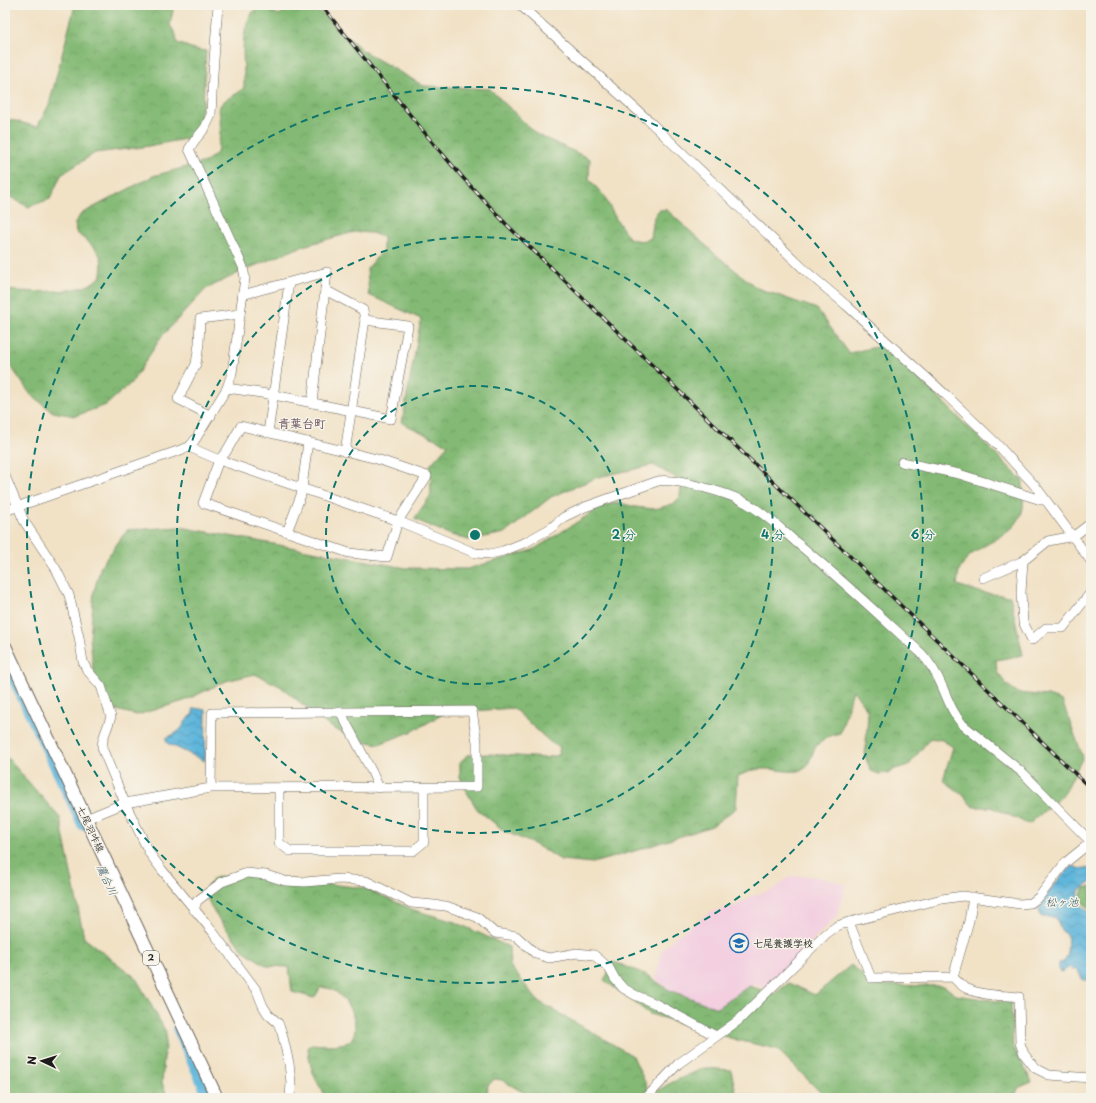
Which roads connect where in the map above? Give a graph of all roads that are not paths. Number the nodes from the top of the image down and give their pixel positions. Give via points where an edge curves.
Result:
1 (218, 5) edge
2 (520, 5) edge
3 (289, 282) junction
4 (326, 290) junction
5 (242, 295) junction
6 (240, 314) junction
7 (365, 320) junction
8 (227, 388) junction
9 (274, 395) junction
10 (312, 403) junction
11 (351, 411) junction
12 (211, 416) junction
13 (268, 433) junction
14 (308, 442) junction
15 (189, 447) junction
16 (345, 452) junction
17 (219, 460) junction
18 (902, 462) dead end
19 (5, 476) edge
20 (302, 488) junction
21 (1045, 500) junction
22 (17, 507) junction
23 (5, 511) edge
24 (398, 521) junction
25 (1091, 524) edge
26 (287, 532) junction
27 (1074, 536) junction
28 (1091, 560) edge
29 (1023, 561) junction
30 (983, 578) dead end
31 (1091, 592) edge
32 (5, 646) edge
33 (340, 713) junction
34 (211, 788) junction
35 (279, 788) junction
36 (379, 788) junction
37 (424, 788) junction
38 (125, 803) junction
39 (86, 818) junction
40 (1091, 842) edge
41 (973, 897) junction
42 (194, 910) junction
43 (849, 922) junction
44 (953, 977) junction
45 (716, 1036) junction
46 (1091, 1078) edge
47 (216, 1098) edge
48 (290, 1098) edge
49 (646, 1098) edge

1 - 5 street via 211,116 189,149 244,267
2 - 21 street via 647,119 808,273 946,395 996,443
3 - 4 street via 326,272
3 - 5 street
3 - 9 street
4 - 7 street via 363,310
4 - 10 street
5 - 6 street
6 - 8 street via 232,373
6 - 12 street via 200,319 196,364 178,399
7 - 11 street
7 - 11 street via 408,326 391,419
8 - 9 street
8 - 12 street
9 - 10 street
9 - 13 street
10 - 11 street
11 - 16 street
12 - 15 street
13 - 14 street
13 - 17 street via 241,426
14 - 16 street
14 - 20 street
15 - 17 street
15 - 22 street
16 - 24 street via 377,459 427,476
17 - 20 street
17 - 26 street via 203,503
18 - 21 street via 959,474
19 - 22 street
20 - 24 street
20 - 26 street
21 - 27 street
22 - 23 street
22 - 38 street via 33,537 56,569 69,595 83,662 101,686 111,717 102,739 102,748
24 - 26 street via 387,557 349,553
24 - 40 street via 475,553 490,554 526,542 578,510 658,481 688,483 739,499 761,513 812,555 922,653 963,725 1023,773
25 - 27 street
27 - 28 street
27 - 29 street via 1048,541
29 - 30 street
29 - 31 street via 1023,622 1032,640 1046,628 1063,628
32 - 39 main road, 七尾羽咋線 / 2
33 - 34 street via 212,713
33 - 36 street
33 - 37 street via 472,711 477,742 476,788
34 - 35 street
34 - 38 street
35 - 36 street
35 - 37 street via 279,842 290,851 413,851 424,842
36 - 37 street
38 - 39 street
38 - 42 street via 150,854
39 - 47 main road, 七尾羽咋線 / 2
40 - 41 street via 1065,863 1039,897 1031,903 1020,904
41 - 43 street via 942,899
41 - 44 street
42 - 45 street via 197,901 217,886 228,879 247,873 285,881 366,881 411,903 446,906 477,917 495,933 516,936 536,954 549,958 577,954 594,955 609,968 623,988
42 - 48 street via 257,991 268,1014 278,1023 289,1063
43 - 44 street via 871,978
43 - 45 street via 837,926 826,934 739,1020
44 - 46 street via 969,990 1019,997 1020,1044 1035,1068 1049,1075
45 - 49 street via 678,1064

